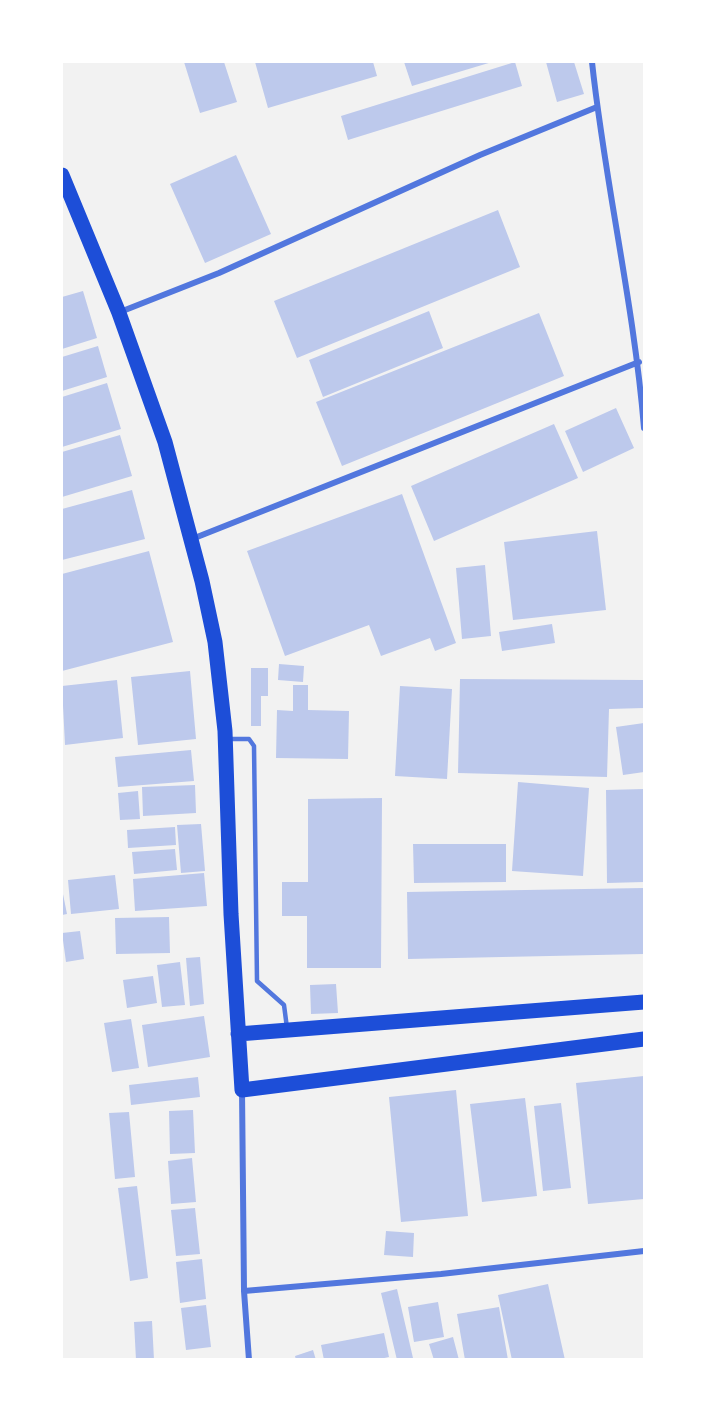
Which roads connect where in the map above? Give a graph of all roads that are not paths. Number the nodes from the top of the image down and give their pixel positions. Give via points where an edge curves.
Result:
1 (592, 62) edge
2 (597, 107) junction
3 (62, 175) edge
4 (119, 313) junction
5 (639, 362) junction
6 (645, 428) edge
7 (191, 540) junction
8 (225, 739) junction
9 (645, 1002) edge
10 (287, 1028) junction
11 (238, 1034) junction
12 (645, 1039) edge
13 (242, 1090) junction
14 (645, 1251) edge
15 (244, 1291) junction
16 (249, 1359) edge

1 - 2 street
2 - 4 street
2 - 5 street
3 - 4 main road
4 - 7 main road via 165,442
5 - 6 street
5 - 7 street
7 - 8 main road via 215,642
8 - 10 lane via 249,739 254,746 257,981 284,1005
8 - 11 main road
9 - 10 main road
10 - 11 main road
11 - 13 main road
12 - 13 main road
13 - 15 street
14 - 15 street
15 - 16 street

